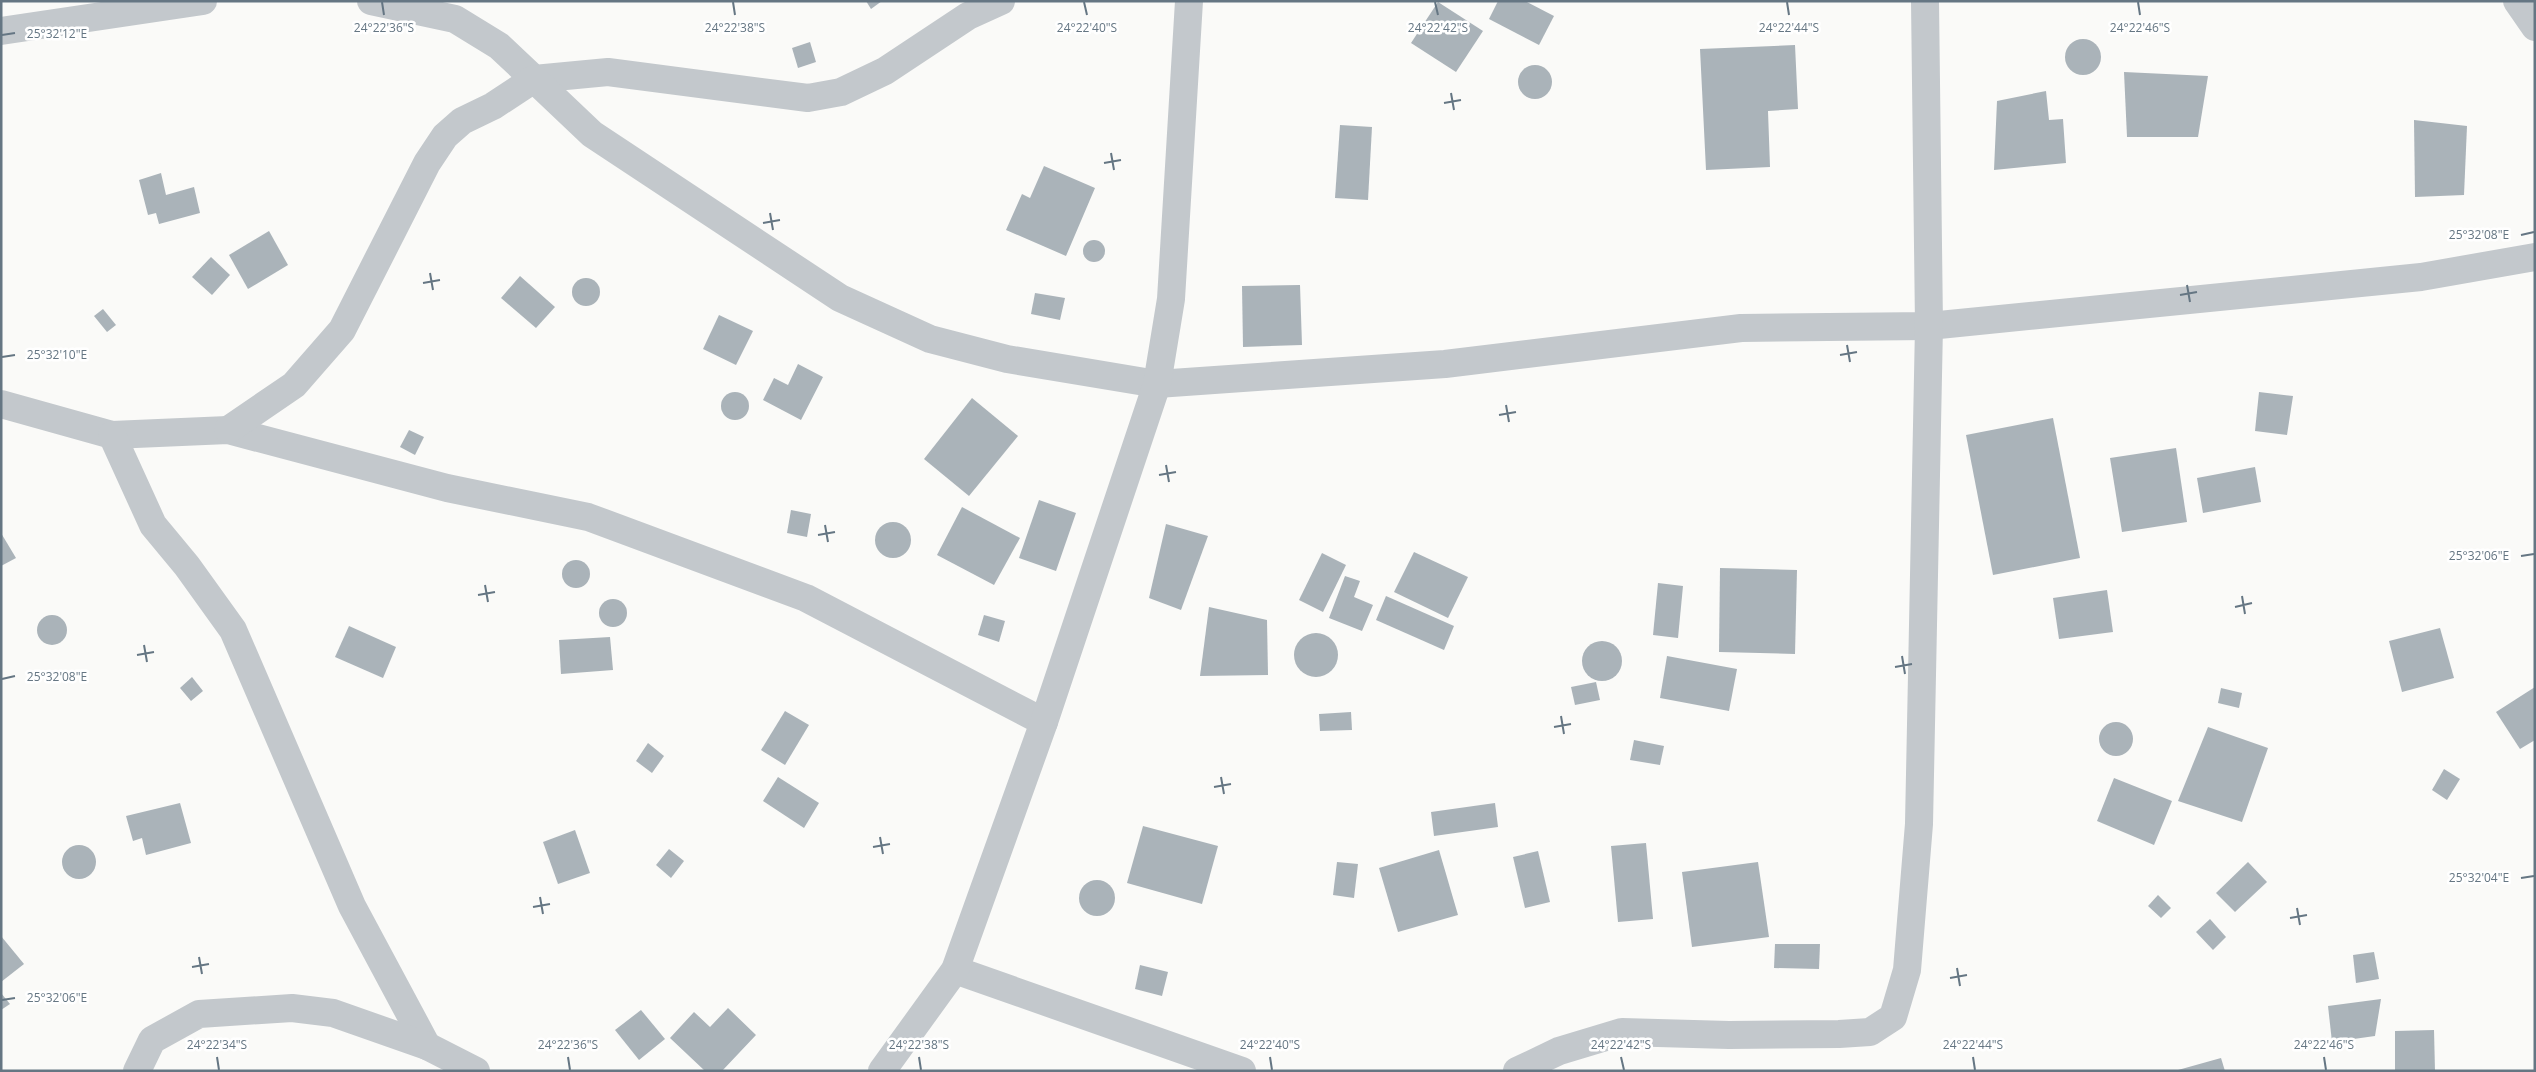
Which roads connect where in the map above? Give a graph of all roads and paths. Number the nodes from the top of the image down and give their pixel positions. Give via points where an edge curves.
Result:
1 (203, 1) edge
2 (371, 1) edge
3 (1001, 1) edge
4 (1189, 1) edge
5 (1924, 1) edge
6 (2517, 1) edge
7 (2535, 27) edge
8 (1, 31) edge
9 (534, 79) junction
10 (2535, 257) edge
11 (1929, 326) junction
12 (1157, 384) junction
13 (1, 404) edge
14 (228, 430) junction
15 (112, 435) junction
16 (1044, 722) junction
17 (955, 970) junction
18 (427, 1046) junction
19 (137, 1071) edge
20 (476, 1071) edge
21 (882, 1071) edge
22 (1242, 1071) edge
23 (1516, 1071) edge

1 - 8 street
2 - 9 street via 455,18 499,46
3 - 9 street via 968,16 885,71 841,92 808,98 608,72
4 - 12 street via 1172,299
5 - 11 street
6 - 7 street
9 - 12 street via 592,134 840,298 930,339 1007,359
9 - 14 street via 494,106 462,121 445,136 427,163 342,330 294,385
10 - 11 street via 2422,277
11 - 12 street via 1741,328 1445,364
11 - 23 street via 1919,824 1907,970 1893,1016 1870,1032 1839,1034 1622,1032 1559,1051
12 - 16 street
13 - 15 street
14 - 15 street
14 - 16 street via 447,488 597,521 806,598
15 - 18 street via 153,524 233,630 352,906
16 - 17 street
17 - 21 street
17 - 22 street
18 - 19 street via 333,1012 292,1008 199,1014 152,1040
18 - 20 street

